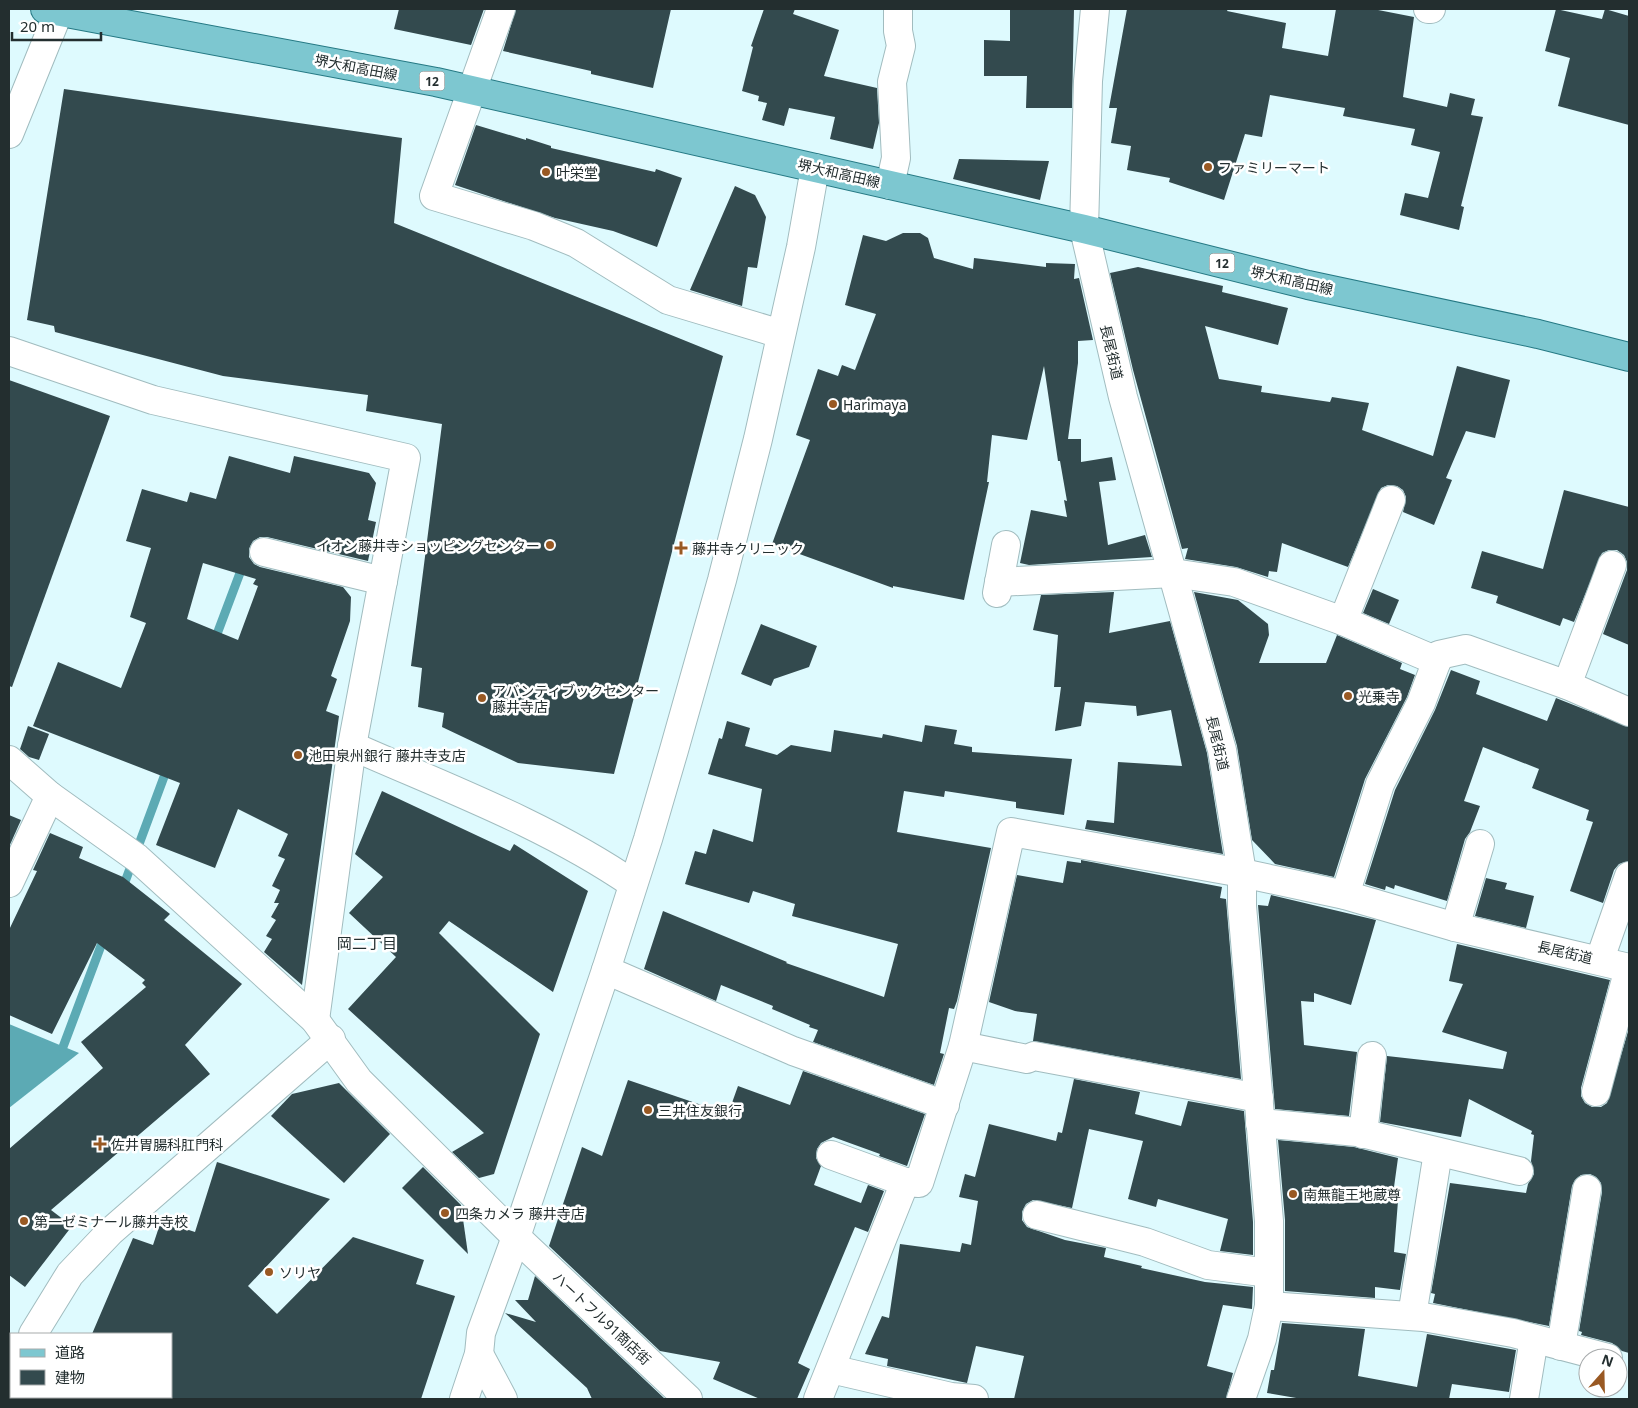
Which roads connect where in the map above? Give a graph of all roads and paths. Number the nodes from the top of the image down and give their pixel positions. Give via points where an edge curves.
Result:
1 (500, 9) edge
2 (898, 9) edge
3 (1095, 9) edge
4 (52, 10) edge
5 (471, 91) junction
6 (9, 134) edge
7 (815, 168) junction
8 (890, 185) junction
9 (1084, 229) junction
10 (781, 334) junction
11 (9, 351) edge
12 (1629, 357) edge
13 (1391, 500) dead end
14 (1006, 545) dead end
15 (264, 552) dead end
16 (1612, 565) dead end
17 (1173, 572) junction
18 (383, 581) junction
19 (1343, 621) junction
20 (1437, 661) junction
21 (1567, 685) junction
22 (1629, 712) edge
23 (352, 746) junction
24 (9, 760) edge
25 (50, 796) junction
26 (1480, 844) dead end
27 (1242, 873) junction
28 (1629, 876) edge
29 (9, 883) edge
30 (633, 884) junction
31 (1346, 895) junction
32 (1455, 927) junction
33 (1600, 959) junction
34 (1629, 968) edge
35 (606, 970) junction
36 (323, 1029) junction
37 (963, 1046) junction
38 (1372, 1056) dead end
39 (1596, 1092) dead end
40 (944, 1105) junction
41 (1259, 1111) junction
42 (1363, 1134) junction
43 (1438, 1152) junction
44 (831, 1155) dead end
45 (1519, 1171) dead end
46 (906, 1182) junction
47 (1587, 1189) dead end
48 (1038, 1215) dead end
49 (516, 1237) junction
50 (1269, 1273) junction
51 (1269, 1306) junction
52 (1412, 1316) junction
53 (34, 1333) edge
54 (1534, 1339) junction
55 (1561, 1346) junction
56 (1578, 1350) edge
57 (479, 1354) junction
58 (831, 1369) junction
59 (464, 1399) edge
60 (504, 1399) edge
61 (688, 1399) edge
62 (818, 1399) edge
63 (974, 1399) edge
64 (1241, 1399) edge
65 (1524, 1399) edge

1 - 5 street
2 - 8 street via 901,46 892,82 896,158
3 - 9 street, 長尾街道 via 1088,81
4 - 5 main road, 堺大和高田線 / 12
4 - 6 street
5 - 7 main road, 堺大和高田線 / 12
5 - 10 street via 434,196 534,226 576,243 668,300
7 - 8 main road, 堺大和高田線 / 12
7 - 10 street
8 - 9 main road, 堺大和高田線 / 12
9 - 12 main road, 堺大和高田線 / 12 via 1308,285 1538,334
9 - 17 street, 長尾街道 via 1123,397
10 - 30 street via 722,580
11 - 18 street via 153,400 406,458
13 - 19 street
14 - 17 street via 998,588
15 - 18 street
16 - 21 street
17 - 19 street via 1234,582
17 - 27 street, 長尾街道 via 1222,750
18 - 23 street
19 - 20 street
20 - 21 street via 1439,655 1466,649
20 - 31 street via 1421,703 1380,784
21 - 22 street
23 - 30 street via 522,821 605,865
23 - 36 street
24 - 25 street, ハートフル91商店街
25 - 29 street
25 - 36 street, ハートフル91商店街 via 137,858
26 - 32 street
27 - 31 street, 長尾街道
27 - 37 street via 1011,832
27 - 41 street
28 - 33 street
30 - 35 street
31 - 32 street, 長尾街道
32 - 33 street, 長尾街道
33 - 34 street, 長尾街道
34 - 39 street
35 - 40 street via 793,1051
35 - 49 street
36 - 49 street, ハートフル91商店街 via 359,1081
36 - 53 street via 70,1274
37 - 40 street
37 - 41 street via 1027,1059 1034,1056
38 - 42 street
40 - 46 street via 920,1183
41 - 42 street
41 - 50 street via 1269,1221
42 - 43 street
43 - 45 street
43 - 52 street
44 - 46 street
46 - 58 street
47 - 55 street
48 - 50 street via 1145,1242 1208,1265
49 - 57 street via 481,1333
49 - 61 street, ハートフル91商店街
50 - 51 street
51 - 52 street
51 - 64 street via 1262,1340
52 - 54 street
54 - 55 street
54 - 65 street
55 - 56 street
57 - 59 street
57 - 60 street
58 - 62 street
58 - 63 street via 951,1397

